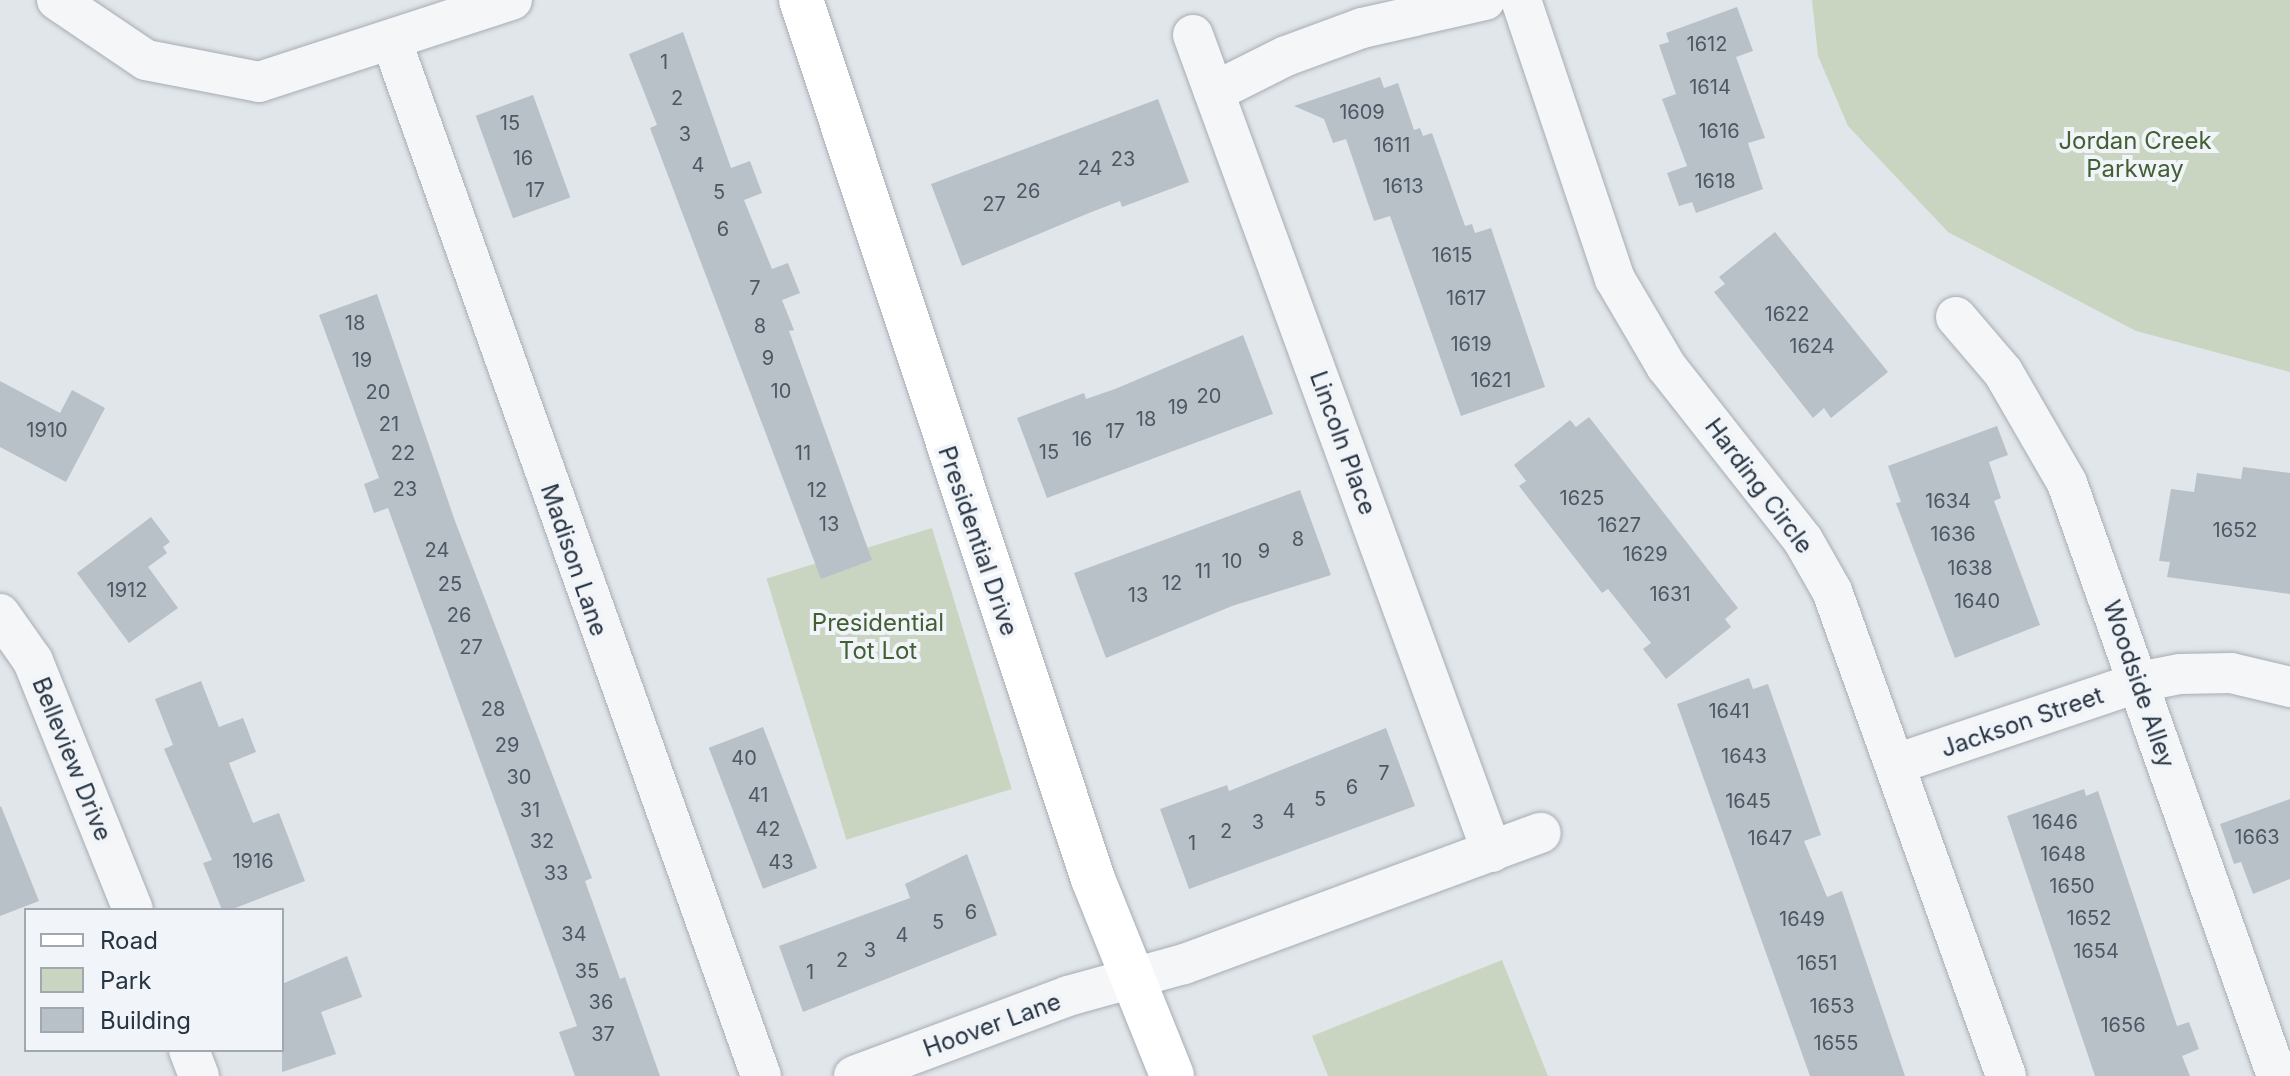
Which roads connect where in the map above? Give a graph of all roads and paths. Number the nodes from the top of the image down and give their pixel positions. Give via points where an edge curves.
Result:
1 (57, 0) edge
2 (512, 0) edge
3 (801, 0) edge
4 (1485, 0) edge
5 (1521, 0) edge
6 (1193, 35) dead end
7 (392, 42) junction
8 (1214, 92) junction
9 (1956, 317) dead end
10 (0, 614) edge
11 (2139, 682) junction
12 (2290, 687) edge
13 (1896, 764) junction
14 (1541, 833) dead end
15 (1492, 852) junction
16 (132, 908) edge
17 (1131, 979) junction
18 (190, 1052) edge
19 (199, 1076) edge
20 (761, 1076) edge
21 (854, 1076) edge
22 (1172, 1076) edge
23 (2006, 1076) edge
24 (2277, 1076) edge

1 - 7 street via 146,60 259,82
2 - 7 street
3 - 17 street, Presidential Drive via 961,493
4 - 8 street via 1362,28 1286,56
5 - 13 street, Harding Circle via 1615,279 1666,366 1803,540 1850,632
6 - 8 street, Lincoln Place
7 - 20 street, Madison Lane
8 - 15 street, Lincoln Place
9 - 11 street, Woodside Alley via 2003,372 2043,434 2081,517
10 - 16 street, Belleview Drive via 33,661
11 - 12 street, Jackson Street via 2231,673
11 - 13 street, Jackson Street
11 - 24 street, Woodside Alley
13 - 23 street, Harding Circle
14 - 15 street
15 - 17 street
17 - 21 street, Hoover Lane via 1068,996
17 - 22 street, Presidential Drive
18 - 19 street

